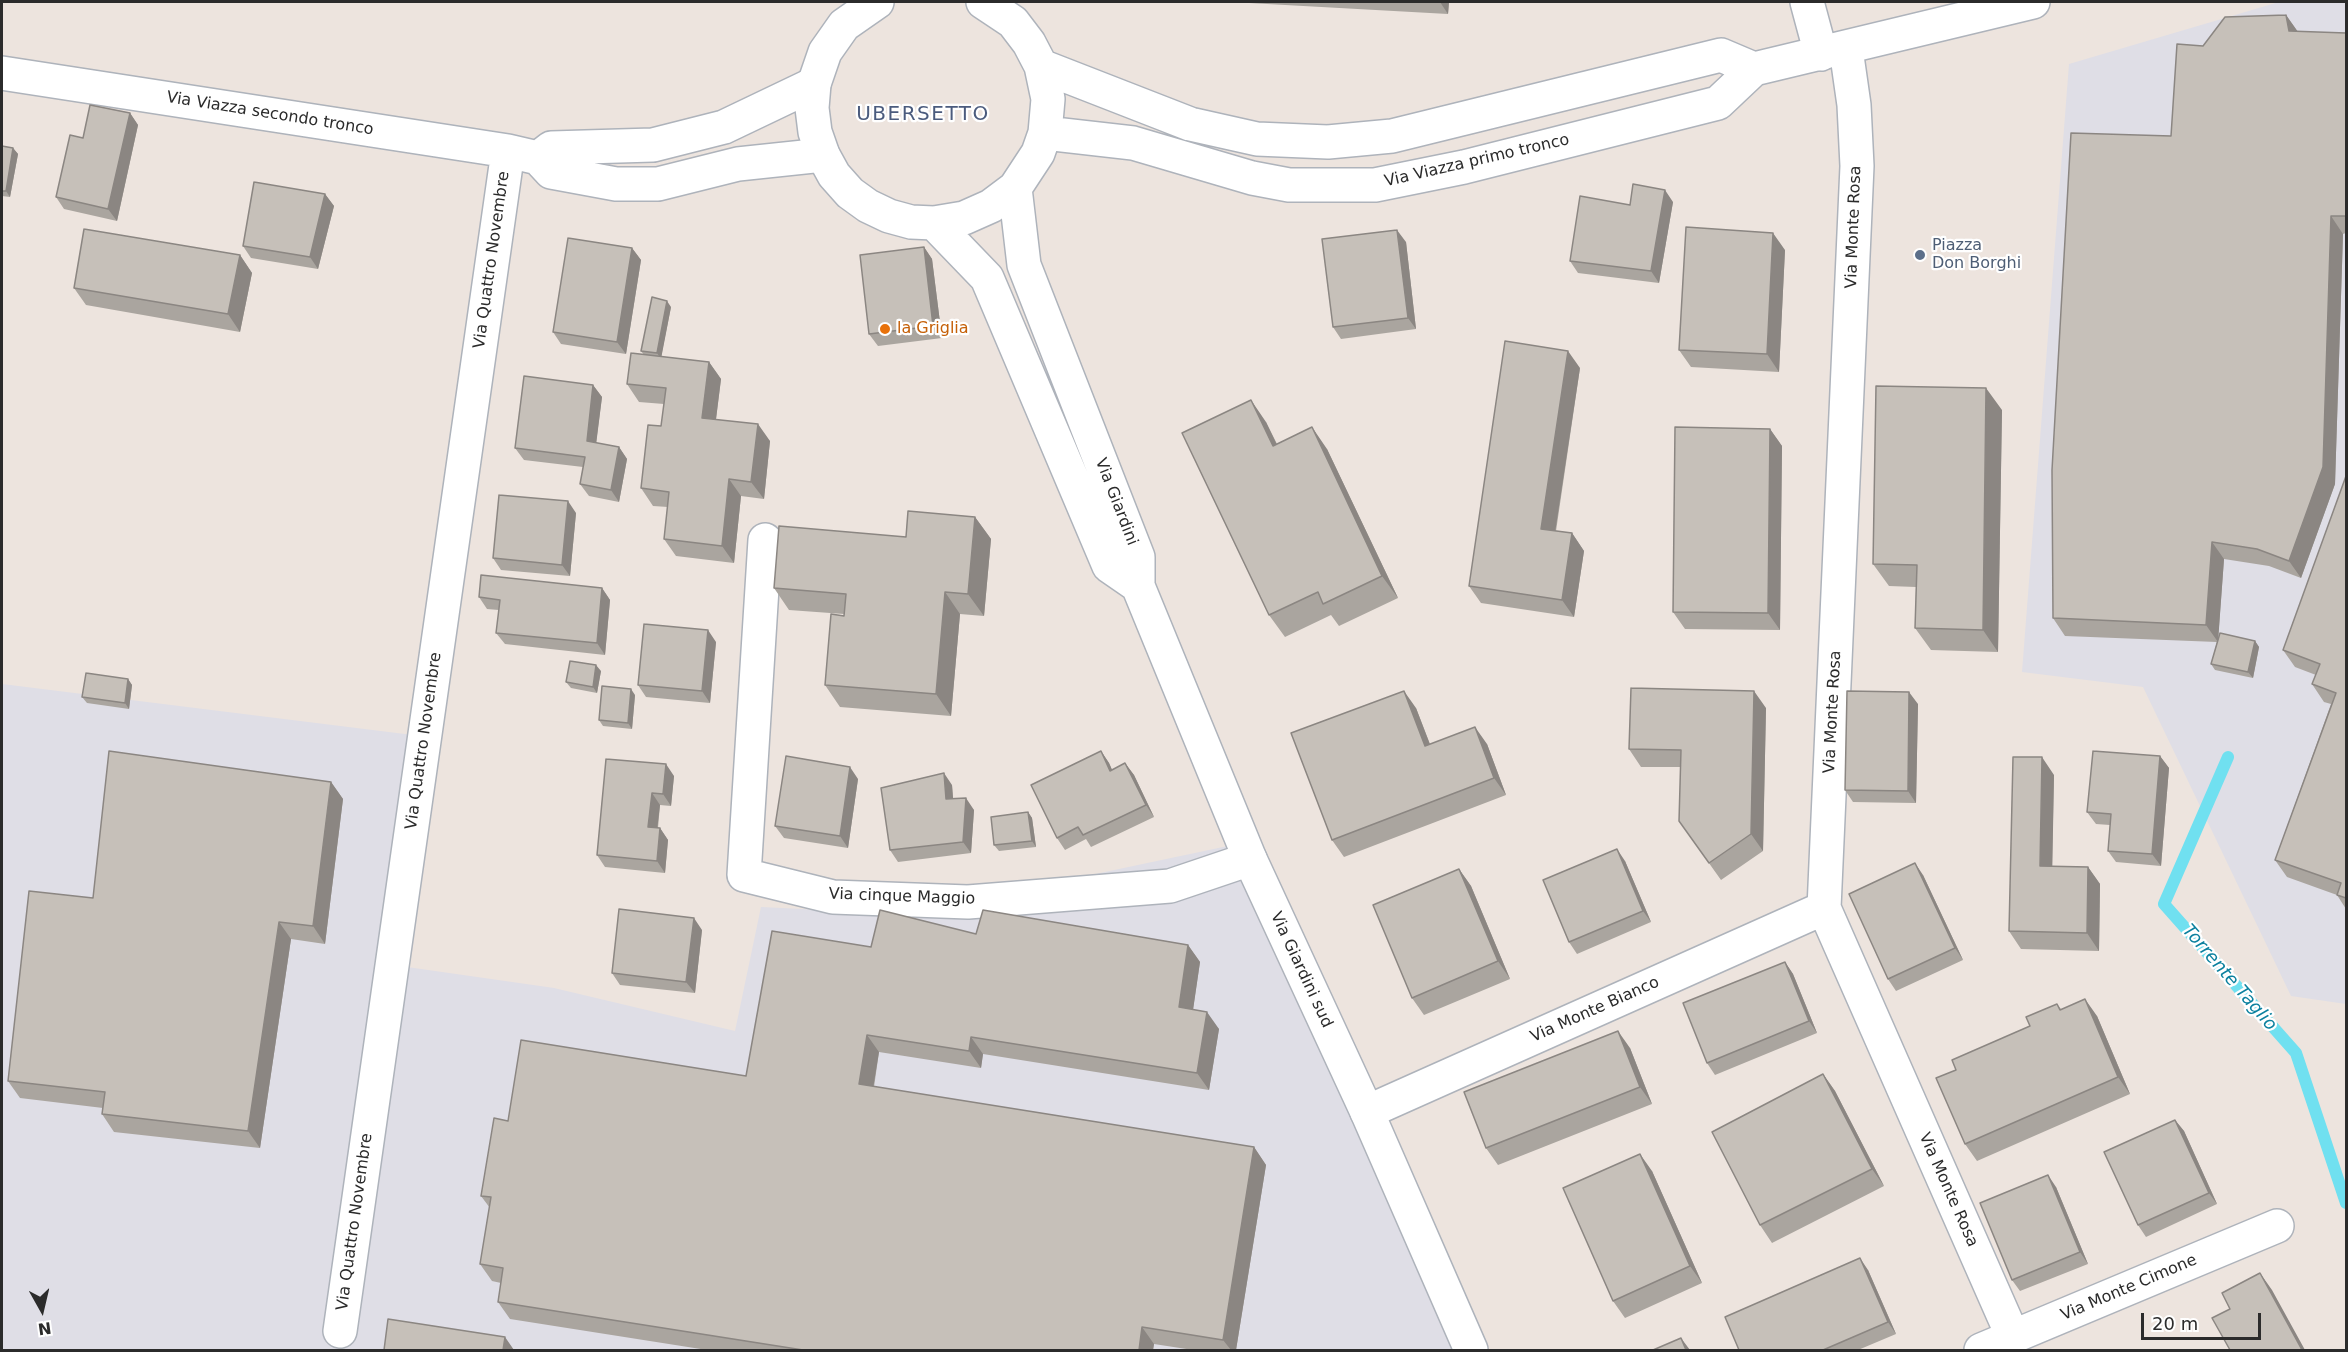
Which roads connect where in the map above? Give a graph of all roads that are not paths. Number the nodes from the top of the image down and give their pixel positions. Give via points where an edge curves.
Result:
1 (877, 2) edge
2 (983, 2) edge
3 (1807, 2) edge
4 (2033, 2) edge
5 (841, 14) edge
6 (1833, 51) junction
7 (1041, 66) junction
8 (1754, 69) junction
9 (2, 73) edge
10 (814, 84) junction
11 (1045, 133) junction
12 (523, 154) junction
13 (823, 155) junction
14 (1015, 188) junction
15 (934, 223) junction
16 (765, 540) dead end
17 (1138, 586) junction
18 (1250, 859) junction
19 (1824, 908) junction
20 (1367, 1112) junction
21 (2277, 1226) dead end
22 (340, 1331) dead end
23 (2013, 1337) junction
24 (1471, 1350) edge
25 (1981, 1350) edge

1 - 5 street
2 - 7 street via 1013,22
3 - 6 street, Via Monte Rosa
4 - 6 street
5 - 10 street
6 - 8 street
6 - 19 street, Via Monte Rosa via 1854,105 1857,166
7 - 8 street via 1190,124 1257,139 1328,142 1392,136 1721,55
7 - 11 street via 1048,99
8 - 11 street, Via Viazza primo tronco via 1718,103 1464,167 1375,185 1288,185 1133,143
9 - 12 street, Via Viazza secondo tronco
10 - 12 street via 724,127 653,145 551,148
10 - 13 street via 815,132
11 - 14 street via 1038,153
12 - 13 street, Via Viazza secondo tronco via 551,172 615,184 658,184 738,164
12 - 22 street, Via Quattro Novembre
13 - 15 street via 842,184 868,206 911,222
14 - 15 street via 991,206 964,218
14 - 17 street, Via Giardini via 1024,264 1138,557
15 - 17 street, Via Giardini via 987,278 1109,566
16 - 18 street, Via cinque Maggio via 744,875 833,897 968,902 1170,886
17 - 18 street, Via Giardini sud
18 - 20 street, Via Giardini sud
19 - 20 street, Via Monte Bianco
19 - 23 street, Via Monte Rosa
20 - 24 street, Via Giardini sud
21 - 23 street, Via Monte Cimone
23 - 25 street, Via Monte Cimone

